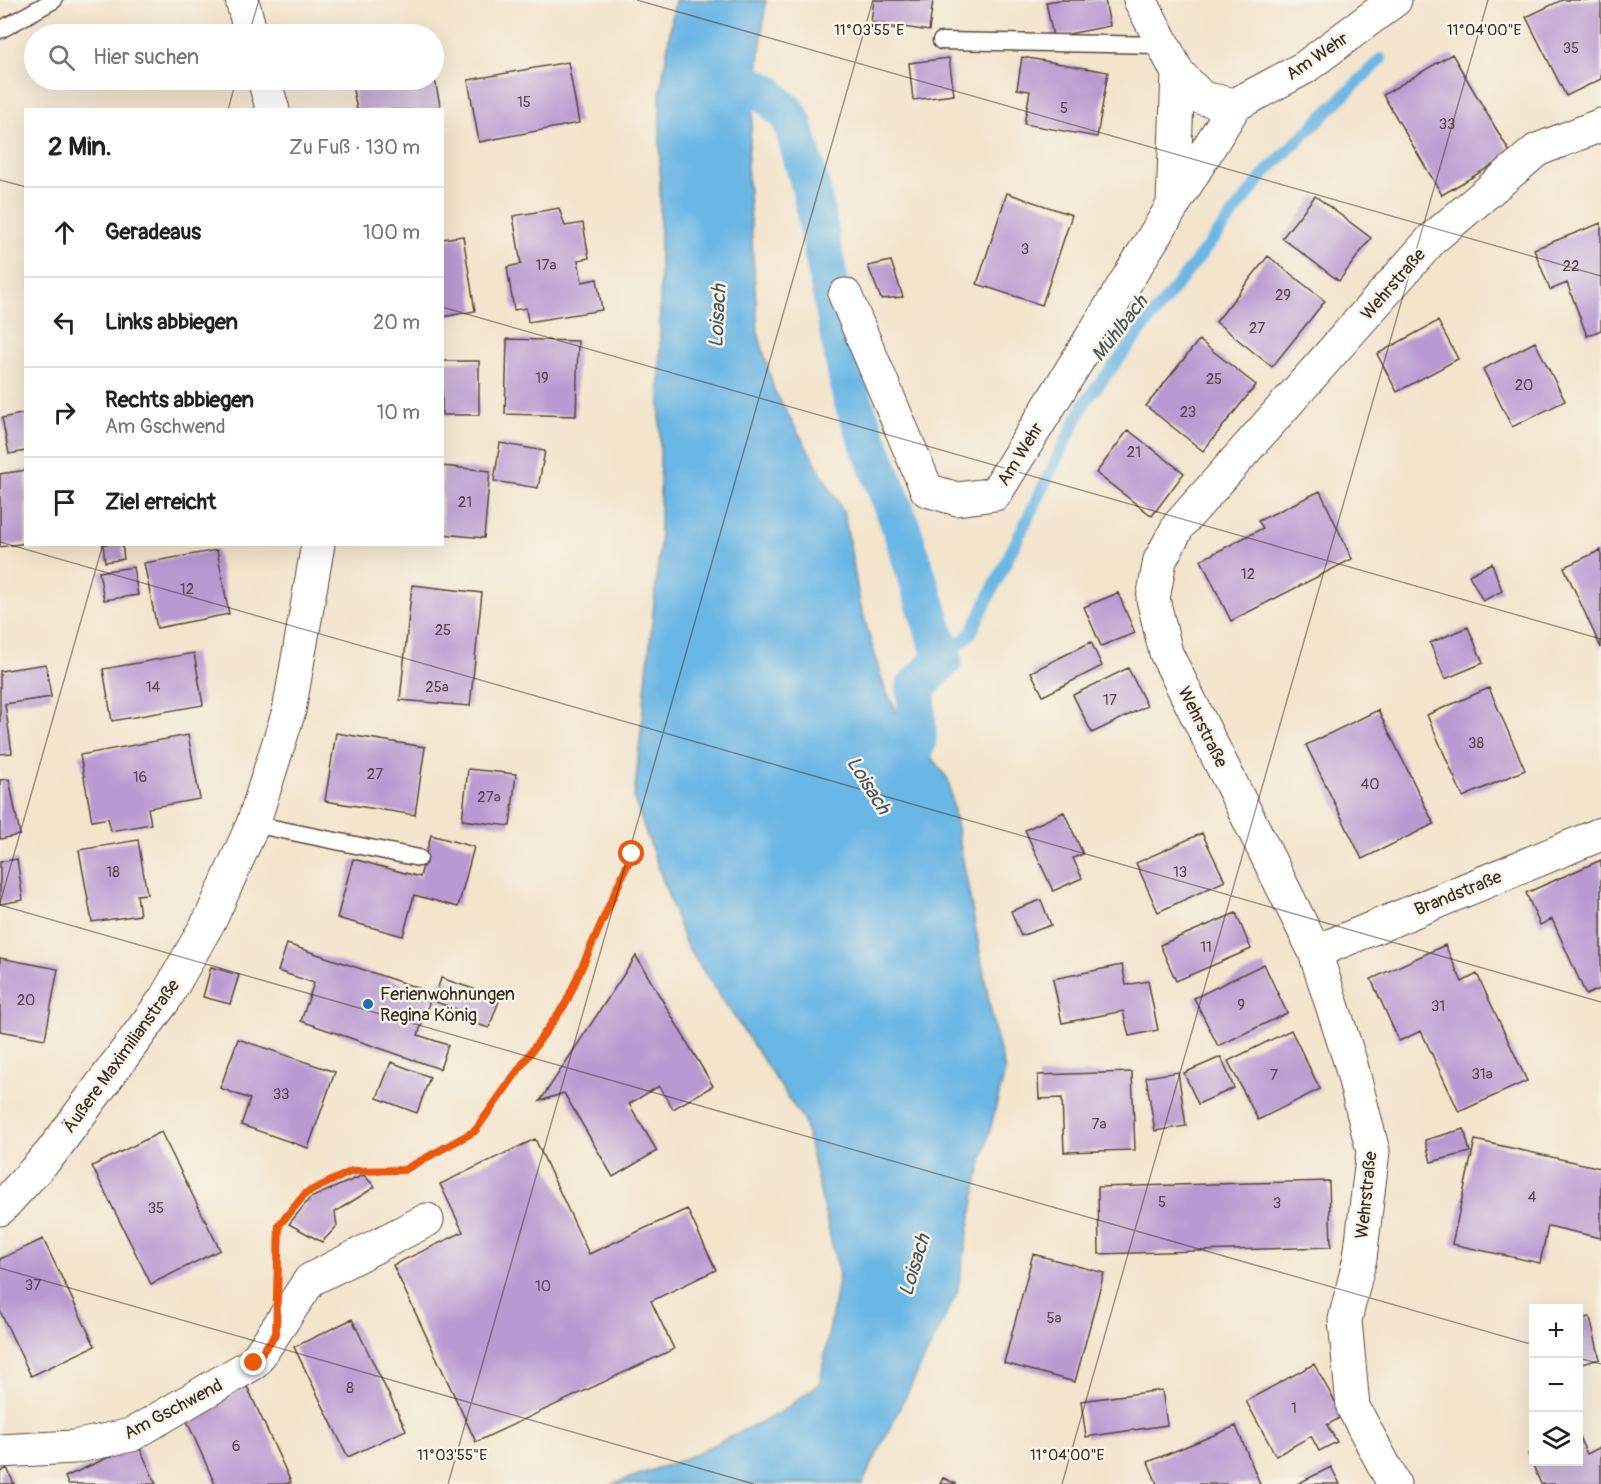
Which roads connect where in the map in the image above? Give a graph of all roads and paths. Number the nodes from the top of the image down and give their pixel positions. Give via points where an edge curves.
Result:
1 (54, 0) edge
2 (242, 0) edge
3 (1140, 0) edge
4 (1395, 0) edge
5 (248, 24) edge
6 (0, 30) edge
7 (941, 41) dead end
8 (1170, 59) junction
9 (267, 90) edge
10 (1235, 105) junction
11 (272, 108) edge
12 (1601, 126) edge
13 (1173, 206) junction
14 (845, 295) dead end
15 (318, 546) edge
16 (253, 824) junction
17 (1601, 834) edge
18 (632, 854) dead end
19 (419, 858) dead end
20 (1315, 952) junction
21 (0, 1209) edge
22 (427, 1220) dead end
23 (278, 1268) dead end
24 (0, 1451) edge
25 (1394, 1484) edge

1 - 6 lane
2 - 5 street
3 - 8 street, Am Wehr
4 - 10 street, Am Wehr via 1304,68
7 - 8 lane
8 - 10 street, Am Wehr via 1202,98
8 - 13 street, Am Wehr
9 - 11 street
10 - 13 street, Am Wehr
12 - 20 street, Wehrstraße via 1537,150 1432,239 1179,525 1160,560 1153,599 1166,653
13 - 14 street, Am Wehr via 995,494 957,499 927,490
15 - 16 street, Äußere Maximilianstraße via 289,711
16 - 19 lane
16 - 21 street, Äußere Maximilianstraße via 212,916 165,999 51,1153
17 - 20 street, Brandstraße
18 - 23 path via 566,1003 475,1131 404,1170 352,1171 306,1193 279,1225
20 - 25 street, Wehrstraße via 1350,1061 1373,1151 1360,1258 1345,1320 1353,1407
22 - 24 street, Am Gschwend via 310,1280 254,1363 131,1435 74,1447

